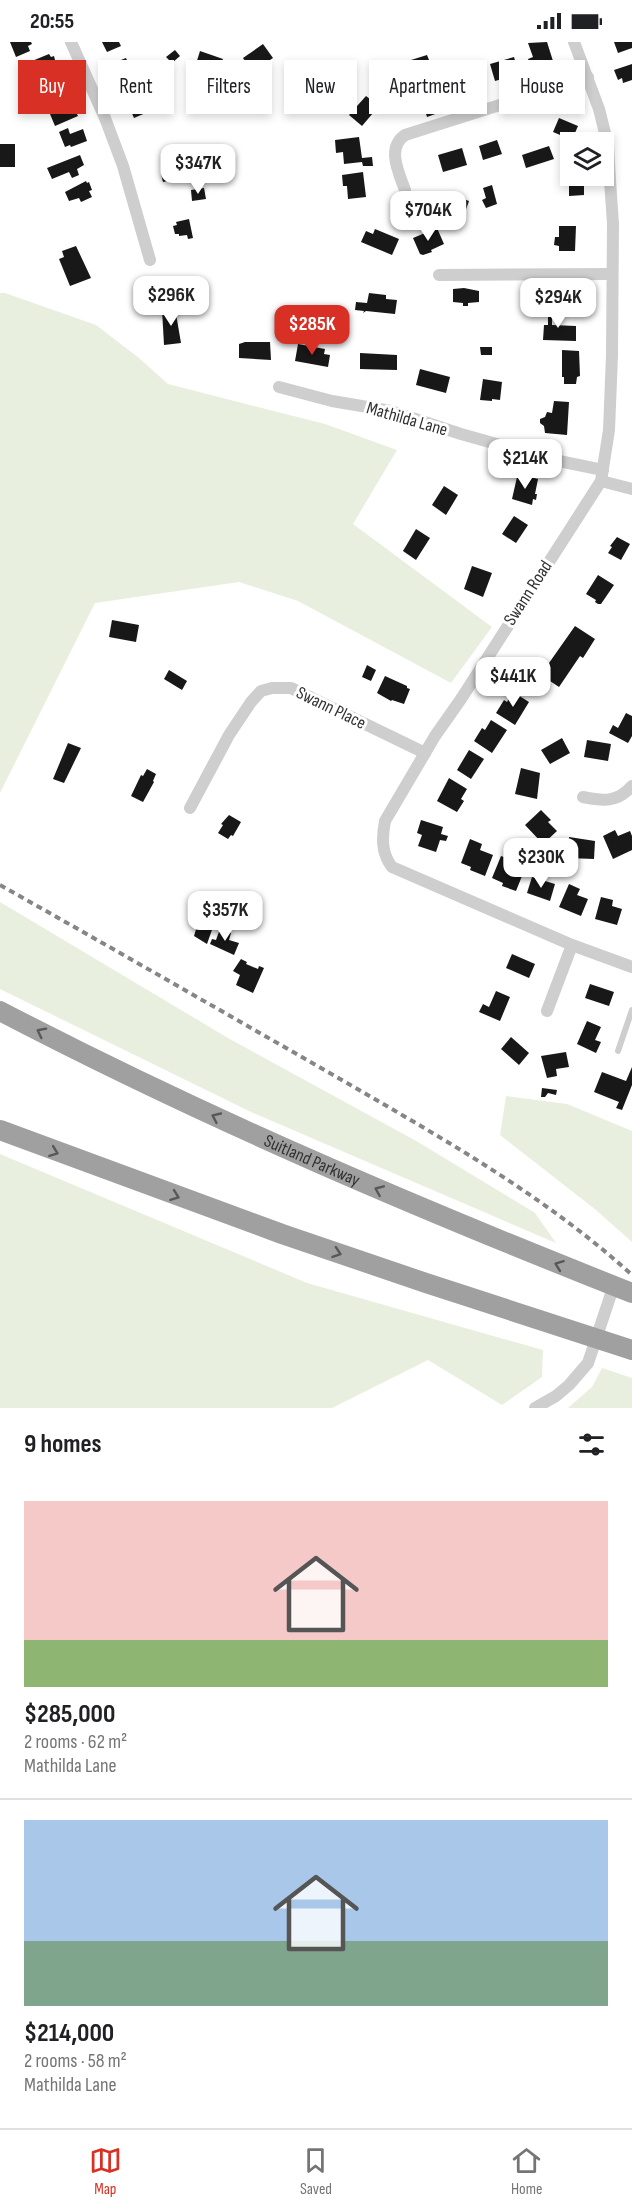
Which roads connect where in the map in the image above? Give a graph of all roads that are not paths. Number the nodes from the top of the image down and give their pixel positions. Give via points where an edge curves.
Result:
1 (71, 42) edge
2 (574, 42) edge
3 (588, 77) junction
4 (405, 190) dead end
5 (150, 260) dead end
6 (612, 274) junction
7 (439, 275) dead end
8 (279, 387) dead end
9 (602, 476) junction
10 (632, 489) edge
11 (425, 753) junction
12 (632, 786) edge
13 (583, 797) dead end
14 (190, 808) dead end
15 (572, 945) junction
16 (632, 967) edge
17 (632, 1010) edge
18 (0, 1011) edge
19 (547, 1011) dead end
20 (618, 1051) dead end
21 (0, 1131) edge
22 (614, 1286) junction
23 (632, 1293) edge
24 (595, 1338) junction
25 (632, 1350) edge
26 (542, 1406) edge

1 - 5 street via 123,166
2 - 3 street, Swann Road
3 - 4 street via 405,135 396,145 395,153
3 - 6 street, Swann Road via 608,145
6 - 7 street
6 - 9 street, Swann Road via 609,430
8 - 9 street, Mathilda Lane via 391,411
9 - 10 street, Mathilda Lane
9 - 11 street, Swann Road
11 - 14 street, Swann Place via 291,688 272,688 251,702
11 - 15 street, Swann Road via 385,820 382,835 387,861 392,867
12 - 13 street via 605,802
15 - 16 street, Swann Road
15 - 19 street
17 - 20 lane
22 -> 18 highway, Suitland Parkway via 331,1169
21 -> 24 highway via 271,1230
22 - 23 highway, Suitland Parkway
22 - 24 street
24 - 25 highway
24 - 26 street via 583,1371

